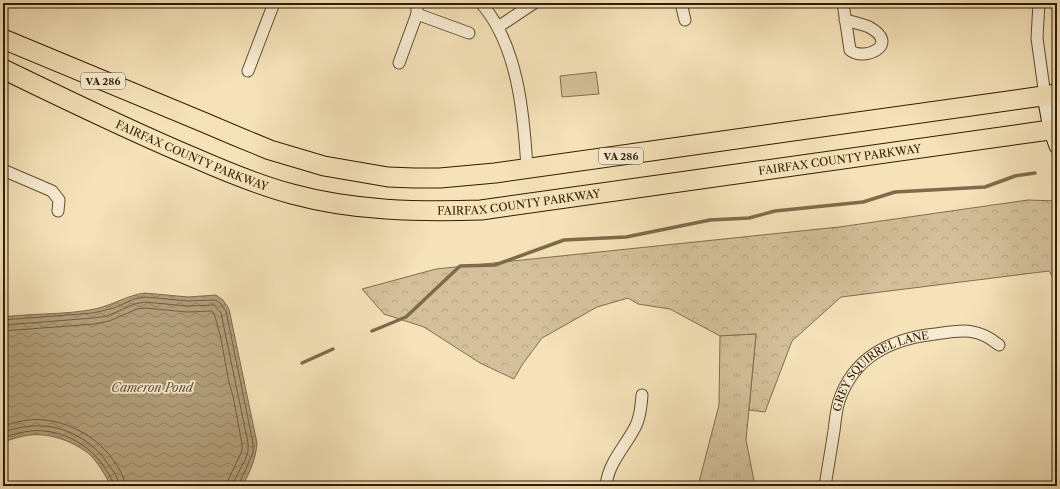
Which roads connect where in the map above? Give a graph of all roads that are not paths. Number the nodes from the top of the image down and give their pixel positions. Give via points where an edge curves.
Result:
1 (274, 3) edge
2 (418, 3) edge
3 (481, 3) edge
4 (534, 3) edge
5 (681, 3) edge
6 (843, 3) edge
7 (1039, 3) edge
8 (417, 14) junction
9 (685, 20) dead end
10 (845, 20) dead end
11 (3, 26) edge
12 (498, 27) junction
13 (469, 33) dead end
14 (3, 39) edge
15 (399, 63) dead end
16 (3, 69) edge
17 (248, 71) dead end
18 (3, 82) edge
19 (1051, 95) edge
20 (203, 122) junction
21 (134, 131) junction
22 (1055, 135) edge
23 (527, 169) junction
24 (3, 170) edge
25 (58, 211) dead end
26 (999, 345) dead end
27 (642, 395) dead end
28 (606, 486) edge
29 (825, 486) edge

1 - 17 street
2 - 8 street
3 - 12 street
4 - 12 street
5 - 9 street
6 - 10 street
7 - 19 street via 1037,38
8 - 13 street
8 - 15 street
11 - 20 highway
12 - 23 street via 510,59 519,100
14 - 20 highway, VA 286
16 - 21 highway, FAIRFAX COUNTY PARKWAY / VA 286
18 - 21 highway
19 - 22 street
19 - 23 highway, VA 286
20 - 23 highway, VA 286 via 270,150 324,166 388,177 440,178
21 - 22 highway, FAIRFAX COUNTY PARKWAY / VA 286 via 238,177 293,195 375,209 436,212 481,210
24 - 25 street via 52,191 59,200
26 - 29 street, GREY SQUIRREL LANE via 990,337 968,330 927,335 889,344 863,362 844,388 839,402
27 - 28 street via 639,418 610,469

